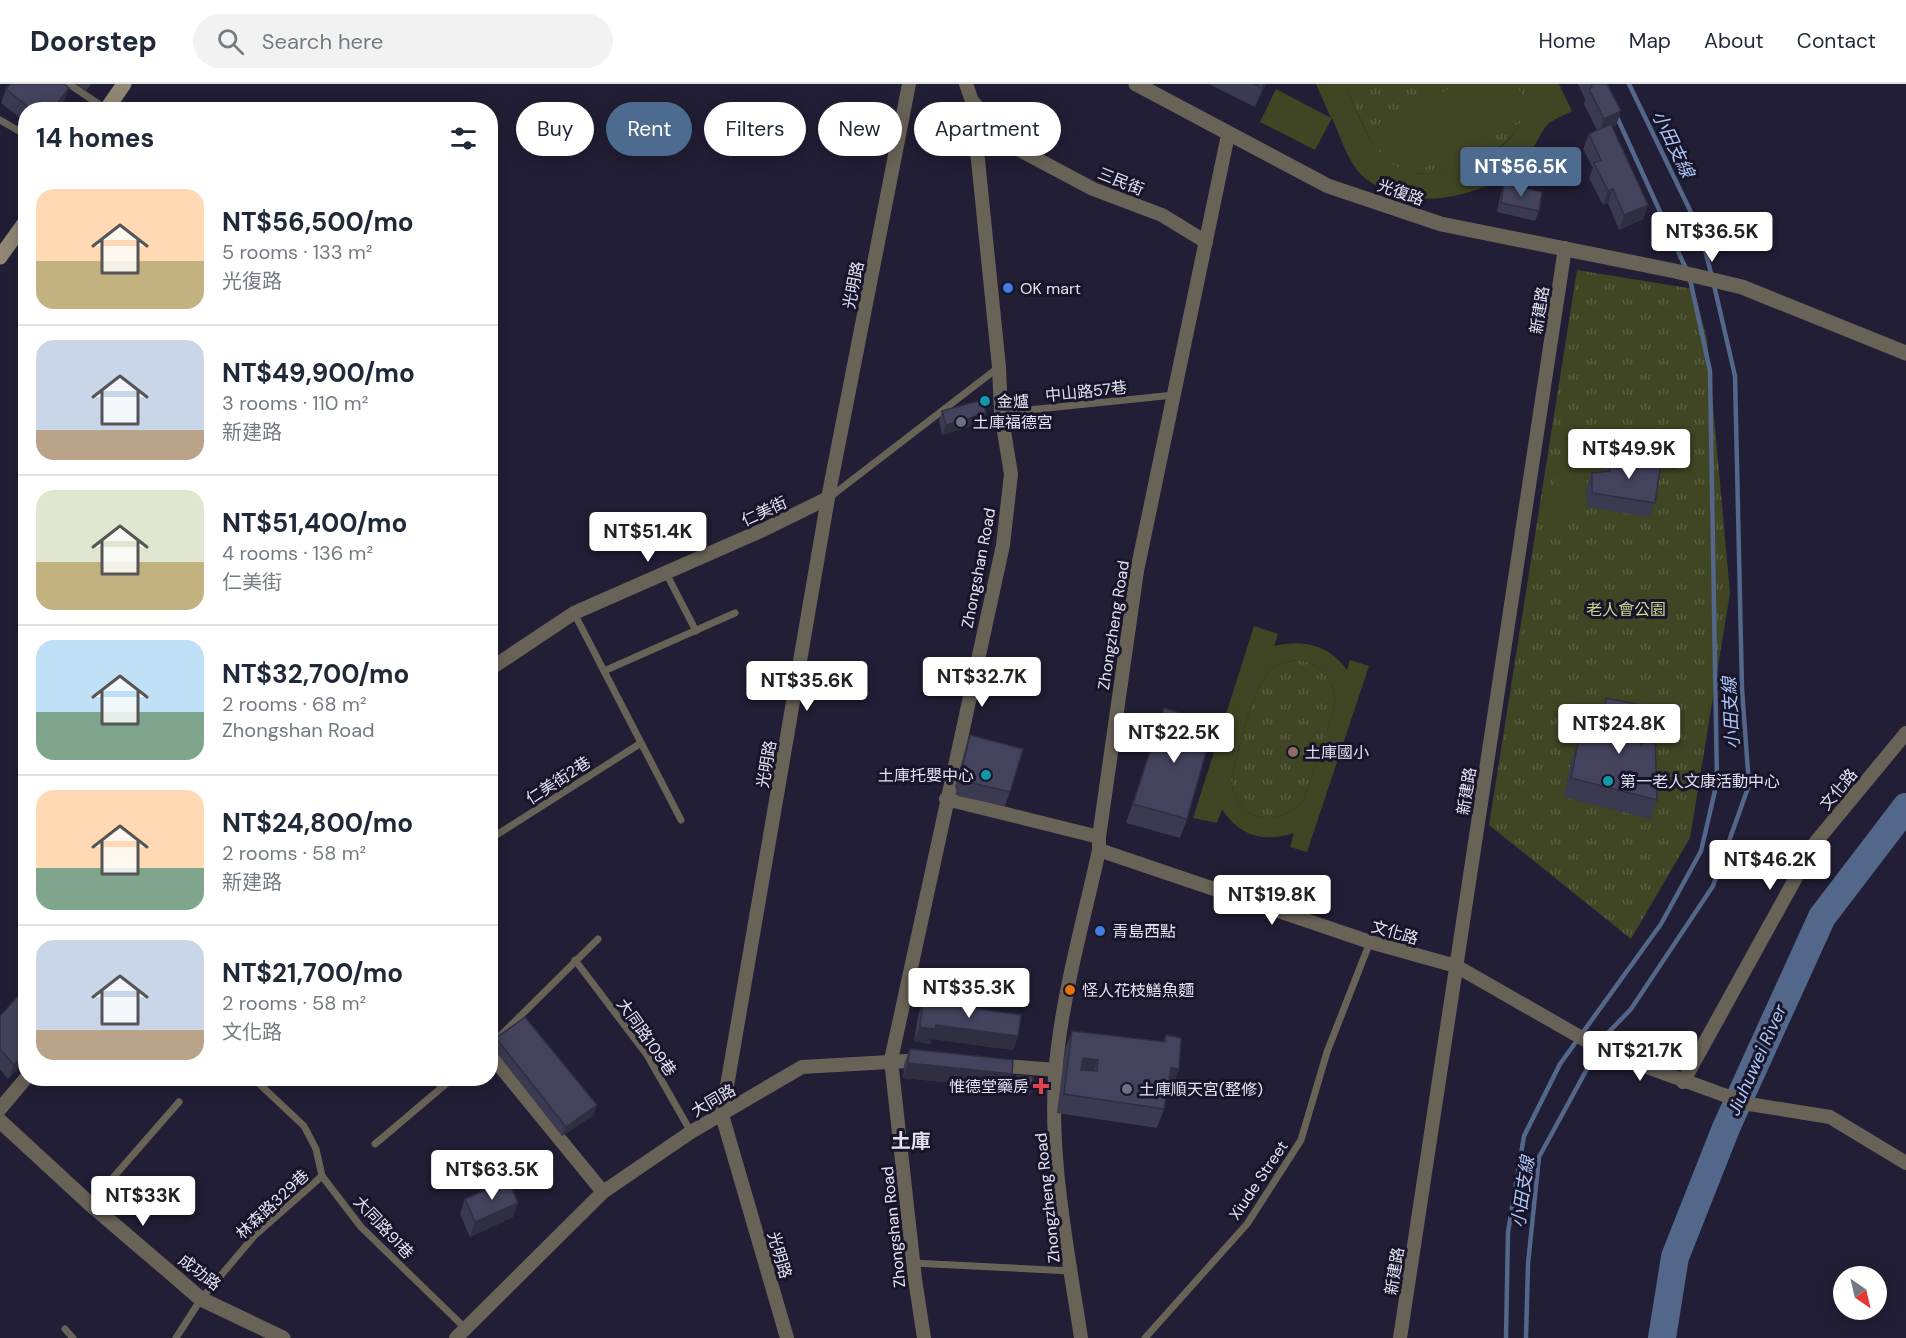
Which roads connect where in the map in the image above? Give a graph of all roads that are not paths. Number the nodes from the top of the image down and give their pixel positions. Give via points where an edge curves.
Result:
1 (69, 84) edge
2 (124, 84) edge
3 (909, 84) edge
4 (966, 84) edge
5 (1136, 84) edge
6 (972, 101) junction
7 (96, 102) edge
8 (111, 102) edge
9 (0, 120) edge
10 (18, 130) edge
11 (1228, 135) junction
12 (18, 232) edge
13 (1206, 242) junction
14 (1565, 248) junction
15 (0, 257) edge
16 (1906, 353) edge
17 (999, 367) junction
18 (1174, 395) junction
19 (999, 413) junction
20 (828, 498) junction
21 (666, 573) junction
22 (574, 613) junction
23 (735, 613) dead end
24 (696, 631) junction
25 (498, 664) edge
26 (604, 671) junction
27 (1906, 733) edge
28 (641, 743) junction
29 (946, 799) junction
30 (681, 820) dead end
31 (498, 834) edge
32 (1099, 843) junction
33 (598, 939) dead end
34 (1370, 942) junction
35 (575, 960) junction
36 (1456, 966) junction
37 (498, 1038) edge
38 (891, 1060) junction
39 (942, 1061) edge
40 (498, 1064) edge
41 (976, 1064) edge
42 (1056, 1070) junction
43 (1683, 1082) junction
44 (19, 1086) edge
45 (262, 1086) edge
46 (444, 1086) edge
47 (179, 1102) dead end
48 (0, 1109) edge
49 (722, 1115) junction
50 (0, 1121) edge
51 (691, 1132) junction
52 (375, 1144) dead end
53 (1906, 1163) edge
54 (322, 1176) junction
55 (603, 1192) junction
56 (90, 1204) junction
57 (913, 1263) junction
58 (1071, 1271) junction
59 (201, 1299) junction
60 (64, 1329) dead end
61 (460, 1333) edge
62 (73, 1338) edge
63 (176, 1338) edge
64 (283, 1338) edge
65 (787, 1338) edge
66 (924, 1338) edge
67 (1081, 1338) edge
68 (1145, 1338) edge
69 (1400, 1338) edge

1 - 7 lane
2 - 8 main road
3 - 20 street, 光明路
4 - 6 street, Zhongshan Road
5 - 11 street, 光復路
6 - 13 street, 三民街 via 1016,148 1093,189 1162,215
6 - 17 street, Zhongshan Road
9 - 10 lane
11 - 13 street, Zhongzheng Road
11 - 14 street, 光復路 via 1328,186 1430,220
12 - 15 main road
13 - 18 street, Zhongzheng Road
14 - 16 street, 光復路 via 1742,287
14 - 36 street, 新建路
17 - 19 street, Zhongshan Road
17 - 20 lane, 仁美街
18 - 19 lane, 中山路57巷
18 - 32 street, Zhongzheng Road via 1137,571
19 - 29 street, Zhongshan Road via 1011,474 1003,545
20 - 21 street, 仁美街
20 - 49 street, 光明路
21 - 22 street, 仁美街
21 - 24 lane
22 - 25 street, 仁美街
22 - 26 lane
23 - 24 lane
24 - 26 lane
26 - 28 lane
27 - 43 street, 文化路 via 1815,843
28 - 30 lane
28 - 31 lane, 仁美街2巷
29 - 32 street, 文化路
29 - 38 street, Zhongshan Road
32 - 34 street, 文化路
32 - 42 street, Zhongzheng Road
33 - 35 lane
34 - 36 street, 文化路
34 - 68 lane, Xiude Street via 1327,1052 1301,1140 1247,1224
35 - 37 lane
35 - 51 lane, 大同路109巷 via 647,1055
36 - 43 street, 文化路 via 1608,1053
36 - 69 street, 新建路
38 - 39 street, 大同路
38 - 49 street, 大同路 via 802,1067
38 - 57 street, Zhongshan Road
40 - 55 street
41 - 42 street
42 - 58 street, Zhongzheng Road via 1056,1154
43 - 53 street via 1749,1104 1830,1117
44 - 48 street
45 - 54 lane, 大同路91巷 via 304,1126 316,1149
46 - 52 lane
47 - 56 lane
49 - 51 street, 大同路
49 - 65 street, 光明路
50 - 56 street, 成功路
51 - 55 street, 大同路
54 - 59 lane, 林森路329巷 via 255,1235
54 - 61 lane, 大同路91巷 via 361,1227
55 - 61 street, 大同路
56 - 59 street, 成功路
57 - 58 lane
57 - 66 street, Zhongshan Road
58 - 67 street, Zhongzheng Road
59 - 63 lane, 林森路329巷
59 - 64 street, 成功路
60 - 62 lane

